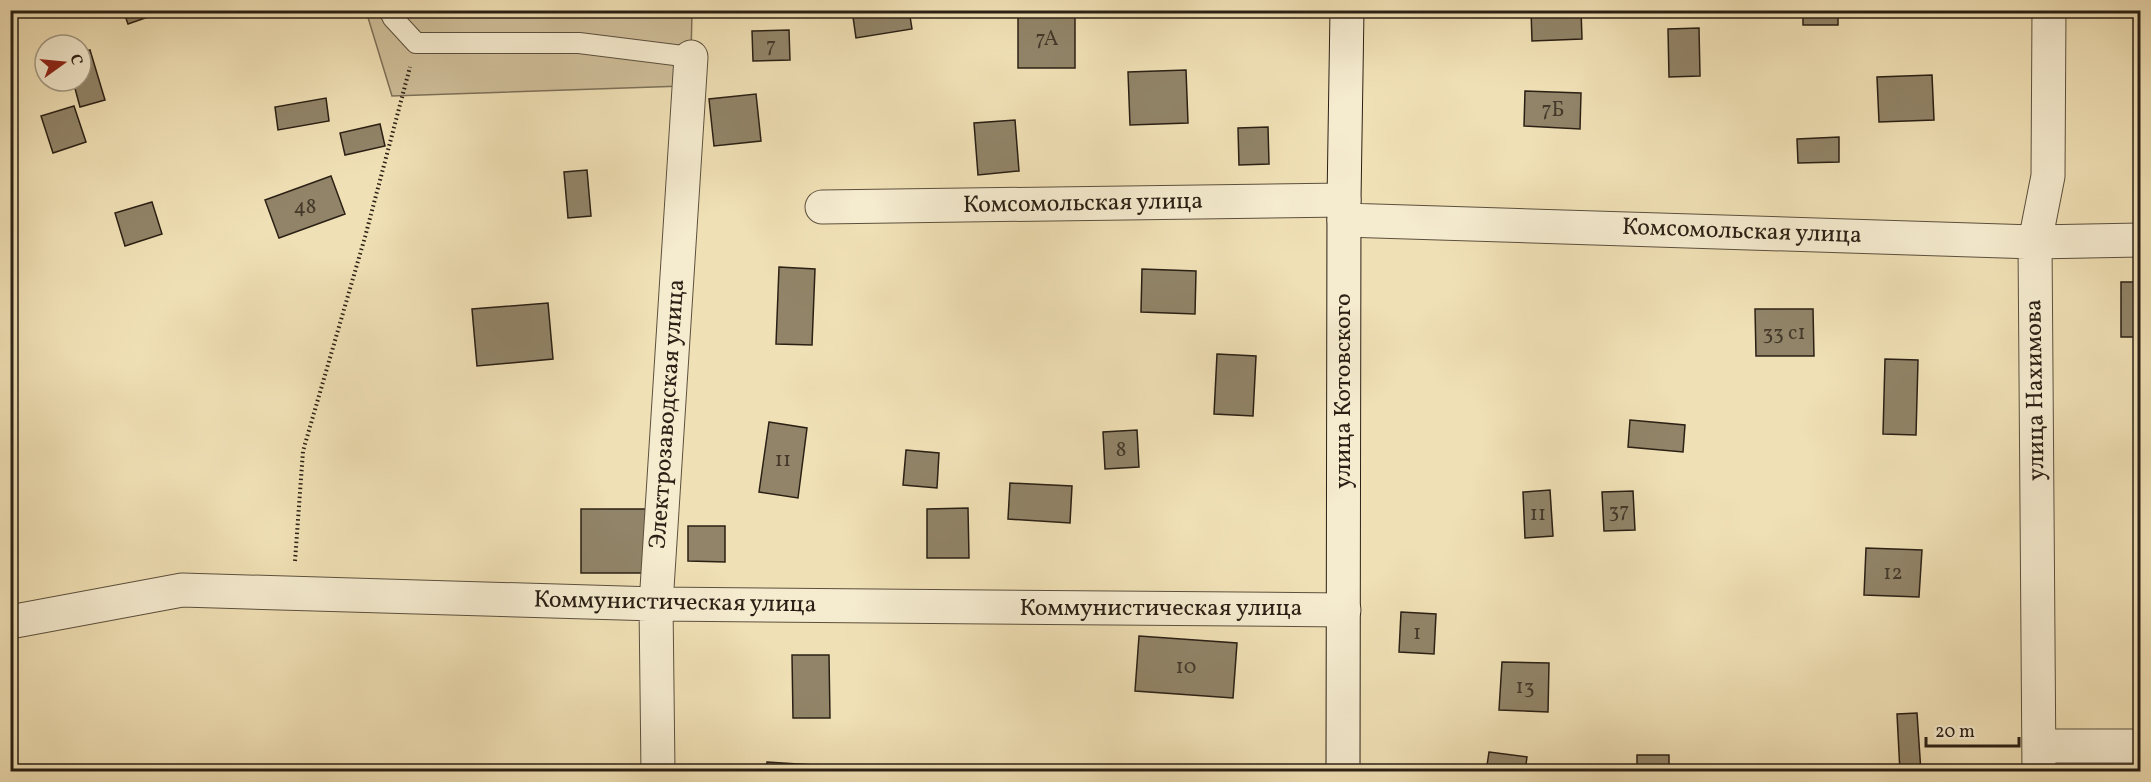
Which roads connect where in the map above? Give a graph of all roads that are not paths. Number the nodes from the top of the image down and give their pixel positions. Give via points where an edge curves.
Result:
1 (389, 10) edge
2 (1347, 10) edge
3 (2049, 10) edge
4 (691, 57) joint
5 (822, 207) dead end
6 (1344, 210) junction
7 (2140, 240) edge
8 (2035, 242) junction
9 (656, 604) junction
10 (1344, 610) junction
11 (10, 622) edge
12 (2140, 746) edge
13 (2039, 759) edge
14 (658, 771) edge
15 (1343, 771) edge

1 - 4 lane via 416,43 579,43
2 - 6 street, улица Котовского
3 - 8 street, улица Нахимова via 2048,176
4 - 9 street, Электрозаводская улица
5 - 6 street, Комсомольская улица
6 - 8 street, Комсомольская улица
6 - 10 street, улица Котовского
7 - 8 street, Комсомольская улица
8 - 13 street, улица Нахимова
9 - 10 street, Коммунистическая улица
9 - 11 street, Коммунистическая улица via 182,590
9 - 14 street, Электрозаводская улица
10 - 15 street, улица Котовского
12 - 13 street

